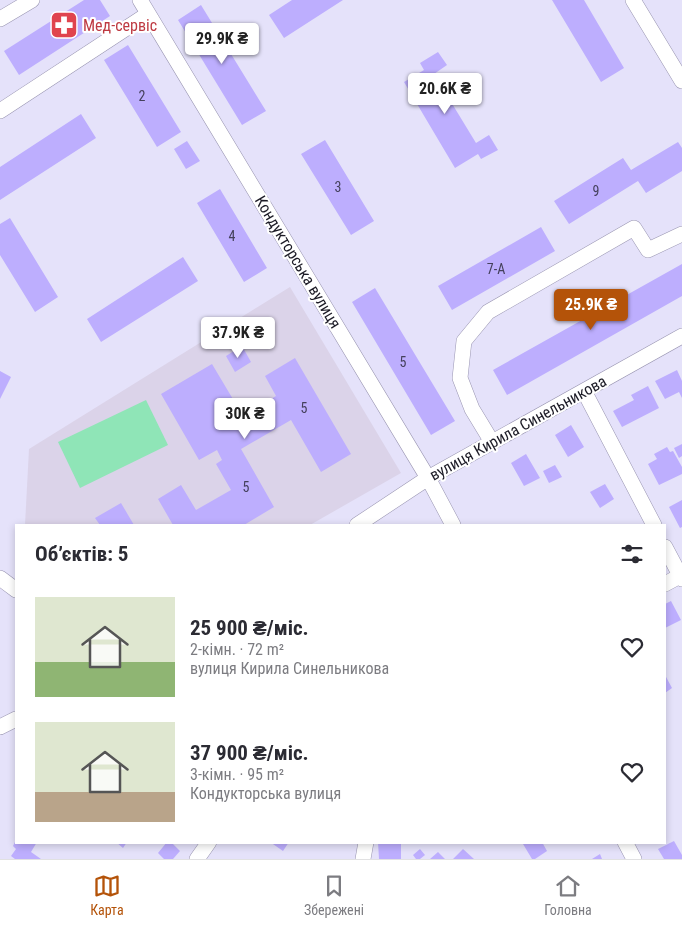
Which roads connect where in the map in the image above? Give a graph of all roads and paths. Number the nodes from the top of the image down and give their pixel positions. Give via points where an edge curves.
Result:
1 (32, 0) edge
2 (140, 0) edge
3 (633, 0) edge
4 (148, 14) junction
5 (0, 19) edge
6 (682, 81) edge
7 (0, 111) edge
8 (682, 234) edge
9 (682, 336) edge
10 (584, 391) junction
11 (492, 442) junction
12 (428, 478) junction
13 (359, 524) edge
14 (452, 524) edge
15 (653, 524) edge
16 (666, 549) edge
17 (681, 576) edge
18 (0, 578) edge
19 (666, 584) edge
20 (15, 589) edge
21 (15, 720) edge
22 (0, 727) edge
23 (208, 844) edge
24 (366, 844) edge
25 (626, 844) edge
26 (197, 859) edge
27 (363, 859) edge
28 (634, 859) edge

1 - 5 street
2 - 4 street, Кондукторська вулиця
3 - 6 street
4 - 7 street
4 - 12 street, Кондукторська вулиця
8 - 11 street via 648,250 634,228 488,312 464,341 460,378 472,409
9 - 10 street, вулиця Кирила Синельникова
10 - 11 street, вулиця Кирила Синельникова
10 - 15 street
11 - 12 street, вулиця Кирила Синельникова
12 - 13 street, вулиця Кирила Синельникова
12 - 14 street, Кондукторська вулиця
16 - 17 street
17 - 19 street
18 - 20 street
21 - 22 street
23 - 26 street
24 - 27 street
25 - 28 street

